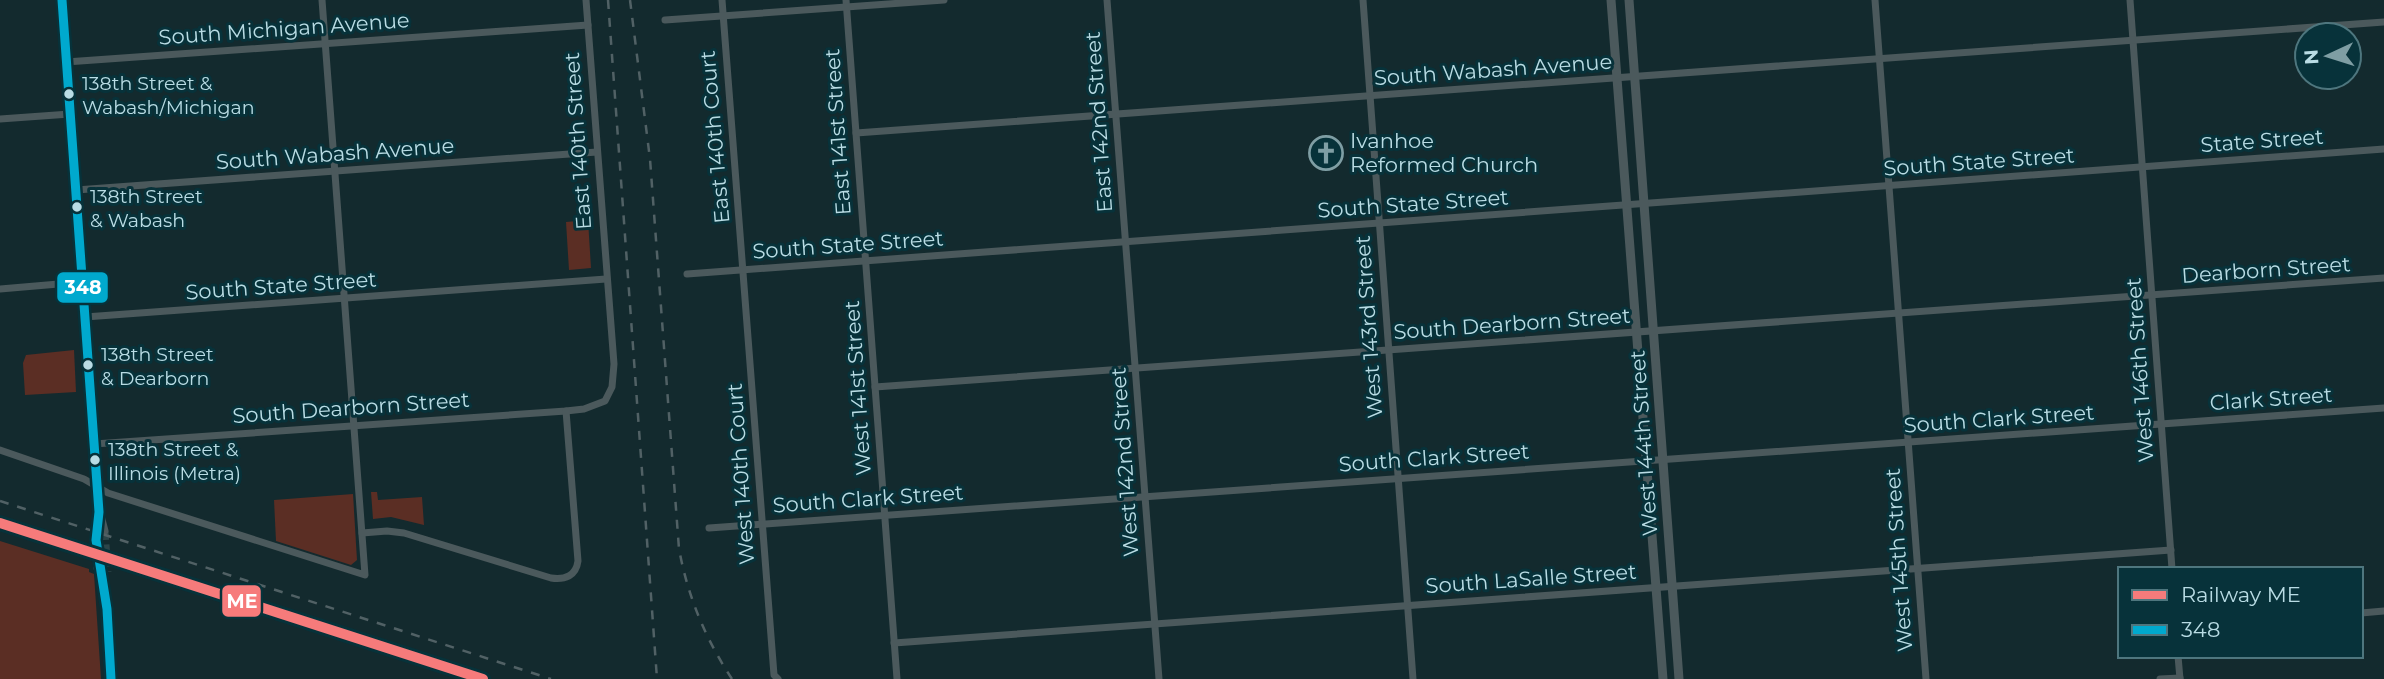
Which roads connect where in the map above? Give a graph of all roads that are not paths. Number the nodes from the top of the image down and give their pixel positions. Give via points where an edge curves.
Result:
1 (62, 0) edge
2 (323, 0) edge
3 (586, 0) edge
4 (722, 0) edge
5 (944, 0) edge
6 (1107, 0) edge
7 (1363, 0) edge
8 (1611, 0) edge
9 (1629, 0) edge
10 (1875, 0) edge
11 (2130, 0) edge
12 (846, 4) edge
13 (723, 16) junction
14 (665, 20) dead end
15 (2384, 22) edge
16 (588, 25) junction
17 (2133, 41) junction
18 (326, 44) junction
19 (1879, 59) junction
20 (66, 62) junction
21 (1635, 77) junction
22 (1617, 78) junction
23 (1370, 96) junction
24 (70, 114) junction
25 (1116, 115) junction
26 (0, 119) edge
27 (856, 134) junction
28 (2384, 149) edge
29 (597, 152) junction
30 (2142, 168) junction
31 (335, 171) junction
32 (1889, 186) junction
33 (76, 190) junction
34 (1644, 204) junction
35 (1627, 206) junction
36 (1379, 224) junction
37 (1125, 242) junction
38 (866, 261) junction
39 (743, 270) junction
40 (687, 274) dead end
41 (2384, 278) edge
42 (606, 279) junction
43 (82, 282) junction
44 (0, 289) edge
45 (2151, 296) junction
46 (344, 299) junction
47 (1899, 314) junction
48 (85, 317) junction
49 (1653, 332) junction
50 (1637, 333) junction
51 (1389, 351) junction
52 (1136, 369) junction
53 (875, 387) junction
54 (608, 397) joint
55 (2384, 408) edge
56 (566, 411) junction
57 (354, 425) junction
58 (2161, 425) junction
59 (1908, 443) junction
60 (94, 444) junction
61 (0, 450) edge
62 (1662, 460) junction
63 (1646, 461) junction
64 (1398, 479) junction
65 (97, 486) junction
66 (1145, 496) junction
67 (885, 515) junction
68 (763, 524) junction
69 (709, 527) dead end
70 (100, 529) tunnel mouth
71 (362, 533) junction
72 (2171, 550) junction
73 (2172, 567) edge
74 (1918, 568) junction
75 (103, 570) tunnel mouth
76 (1672, 586) junction
77 (1656, 587) junction
78 (1408, 606) junction
79 (2384, 611) edge
80 (2363, 613) edge
81 (1154, 624) junction
82 (894, 643) junction
83 (2178, 658) edge
84 (776, 677) edge
85 (2180, 678) edge
86 (111, 679) edge
87 (897, 679) edge
88 (1159, 679) edge
89 (1413, 679) edge
90 (1663, 679) edge
91 (1679, 679) edge
92 (1926, 679) edge
93 (2160, 679) edge

1 - 20 street
2 - 18 street
3 - 16 street, East 140th Street
4 - 13 street, East 140th Court
5 - 12 street
6 - 25 street, East 142nd Street
7 - 23 street, West 143rd Street
8 - 22 street, West 144th Street
9 - 21 street, West 144th Street
10 - 19 street, West 145th Street
11 - 17 street, West 146th Street
12 - 13 street
12 - 27 street, East 141st Street
13 - 14 street
13 - 39 street, East 140th Court
15 - 17 street, South Wabash Avenue
16 - 18 street, South Michigan Avenue
16 - 29 street, East 140th Street
17 - 19 street, South Wabash Avenue
17 - 30 street, West 146th Street
18 - 20 street, South Michigan Avenue
18 - 31 street
19 - 21 street, South Wabash Avenue
19 - 32 street, West 145th Street
20 - 24 street
21 - 22 street, South Wabash Avenue
21 - 34 street, West 144th Street
22 - 23 street, South Wabash Avenue
22 - 35 street, West 144th Street
23 - 25 street, South Wabash Avenue
23 - 36 street, West 143rd Street
24 - 26 street
24 - 33 street
25 - 27 street, South Wabash Avenue
25 - 37 street, East 142nd Street
27 - 38 street, East 141st Street
28 - 30 street, State Street
29 - 31 street, South Wabash Avenue
29 - 42 street, East 140th Street
30 - 32 street, South State Street
30 - 45 street, West 146th Street
31 - 33 street, South Wabash Avenue
31 - 46 street
32 - 34 street, South State Street
32 - 47 street, West 145th Street
33 - 43 street
34 - 35 street, South State Street
34 - 49 street, West 144th Street
35 - 36 street, South State Street
35 - 50 street, West 144th Street
36 - 37 street, South State Street
36 - 51 street, West 143rd Street
37 - 38 street, South State Street
37 - 52 street, West 142nd Street
38 - 39 street, South State Street
38 - 53 street, West 141st Street
39 - 40 street, South State Street
39 - 68 street, West 140th Court
41 - 45 street, Dearborn Street
42 - 46 street, South State Street
42 - 54 street, East 140th Street via 614,364
43 - 44 street
43 - 48 street
45 - 47 street, South Dearborn Street
45 - 58 street, West 146th Street
46 - 48 street, South State Street
46 - 57 street
47 - 49 street, South Dearborn Street
47 - 59 street, West 145th Street
48 - 60 street
49 - 50 street, South Dearborn Street
49 - 62 street, West 144th Street
50 - 51 street, South Dearborn Street
50 - 63 street, West 144th Street
51 - 52 street, South Dearborn Street
51 - 64 street, West 143rd Street
52 - 53 street, South Dearborn Street
52 - 66 street, West 142nd Street
53 - 67 street, West 141st Street
54 - 56 street, South Dearborn Street via 599,405
55 - 58 street, Clark Street
56 - 57 street, South Dearborn Street
56 - 71 street via 578,561 569,576 551,578 404,533
57 - 60 street, South Dearborn Street
57 - 71 street
58 - 59 street, South Clark Street
58 - 72 street, West 146th Street
59 - 62 street, South Clark Street
59 - 74 street, West 145th Street
60 - 65 street
61 - 65 street
62 - 63 street, South Clark Street
62 - 76 street, West 144th Street
63 - 64 street, South Clark Street
63 - 77 street, West 144th Street
64 - 66 street, South Clark Street
64 - 78 street, West 143rd Street
65 - 70 street
65 - 71 street via 365,575
66 - 67 street, South Clark Street
66 - 81 street, West 142nd Street
67 - 68 street, South Clark Street
67 - 82 street, West 141st Street
68 - 69 street, South Clark Street
68 - 84 street, West 140th Court
72 - 73 street, West 146th Street
72 - 74 street, South LaSalle Street
74 - 76 street, South LaSalle Street
74 - 92 street, West 145th Street
75 - 86 street
76 - 77 street, South LaSalle Street
76 - 91 street, West 144th Street
77 - 78 street, South LaSalle Street
77 - 90 street, West 144th Street
78 - 81 street, South LaSalle Street
78 - 89 street, West 143rd Street
79 - 80 street
81 - 82 street, South LaSalle Street
81 - 88 street, West 142nd Street
82 - 87 street, West 141st Street
83 - 85 street
85 - 93 street

